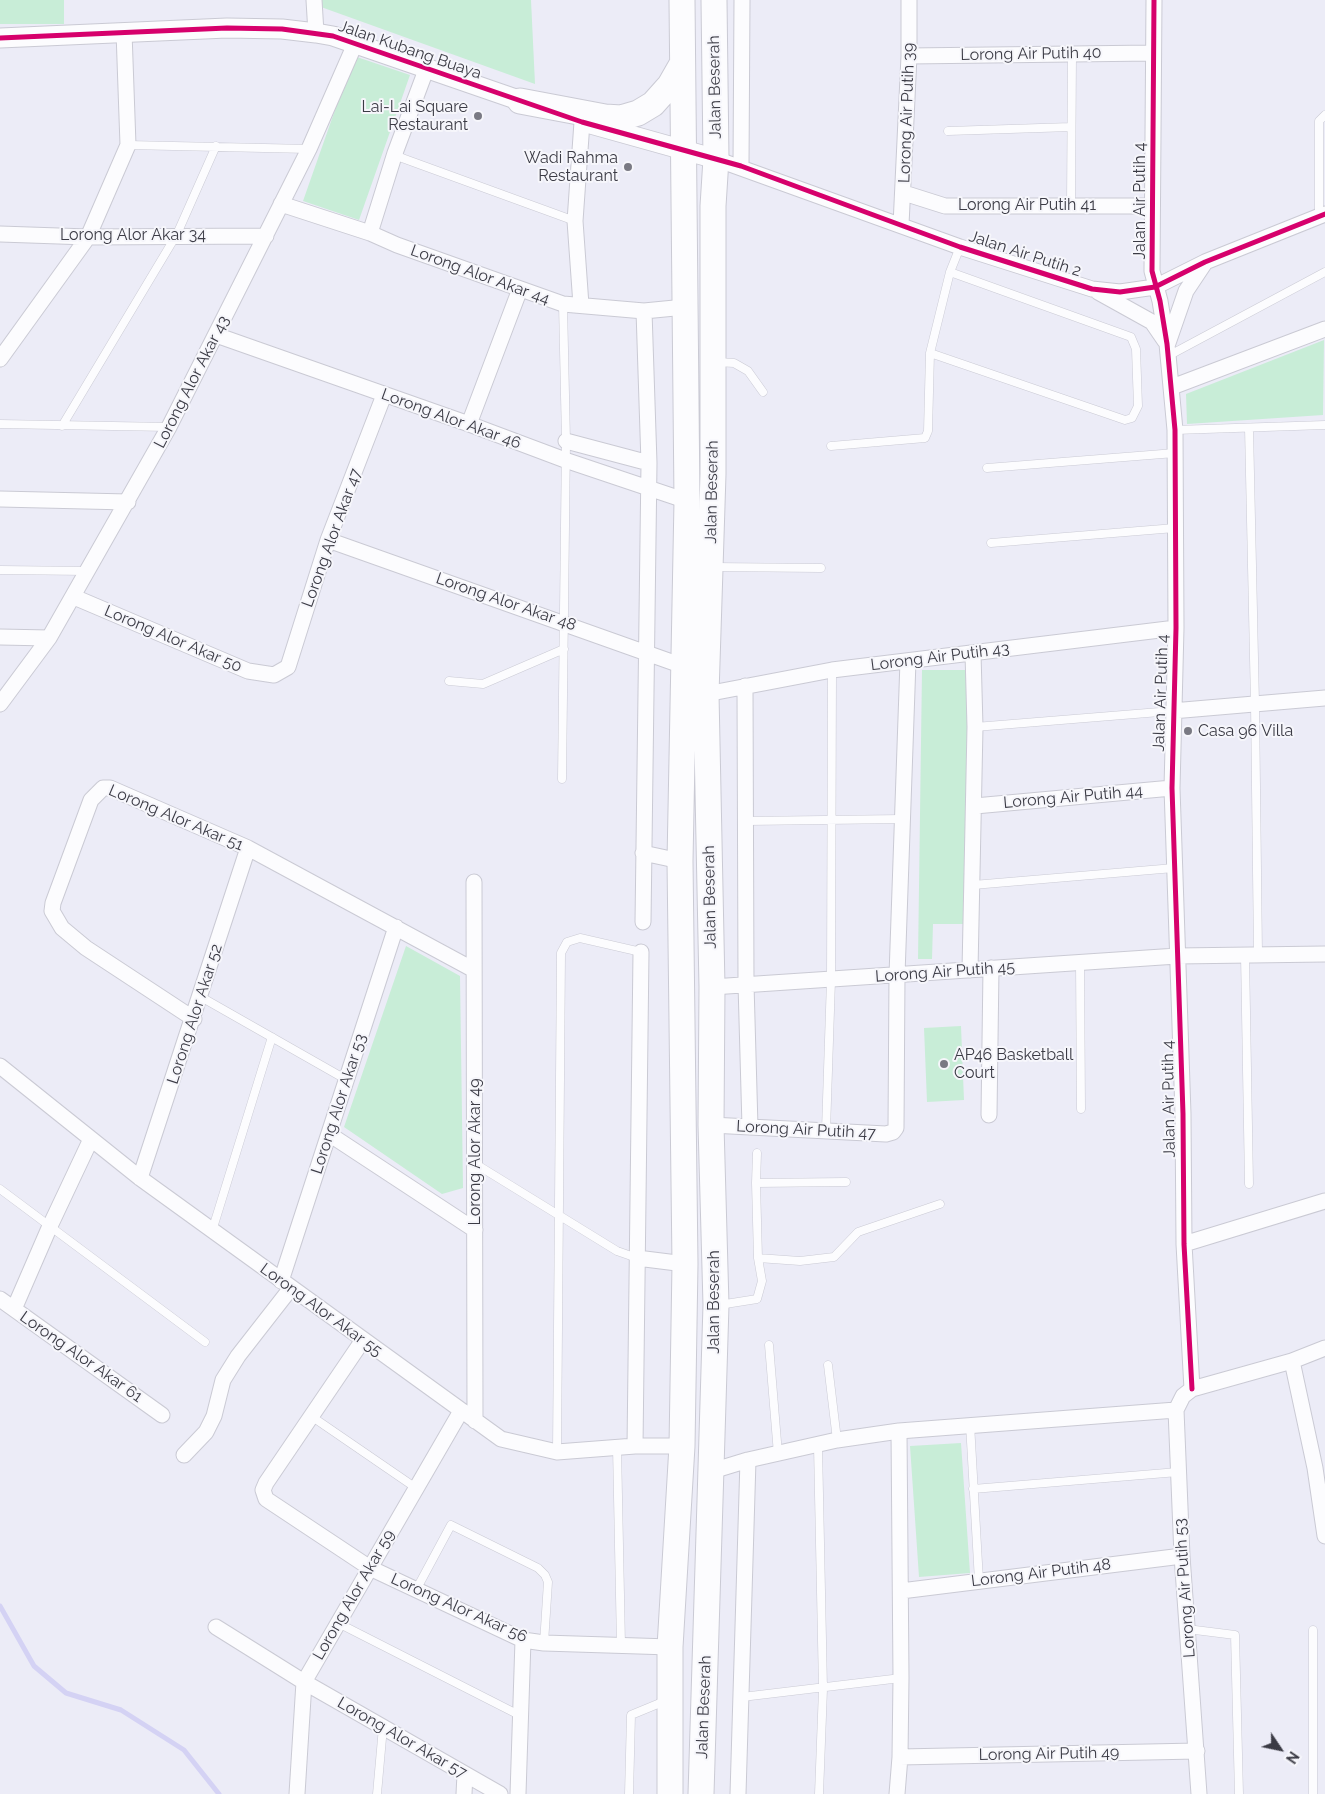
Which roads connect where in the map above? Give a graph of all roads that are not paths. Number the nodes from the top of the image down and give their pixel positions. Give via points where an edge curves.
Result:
1 (314, 0) edge
2 (682, 0) edge
3 (714, 0) edge
4 (742, 0) edge
5 (909, 0) edge
6 (1154, 0) edge
7 (124, 32) junction
8 (316, 34) junction
9 (0, 38) edge
10 (355, 44) junction
11 (1153, 53) junction
12 (1072, 54) junction
13 (909, 56) junction
14 (682, 64) junction
15 (426, 70) junction
16 (520, 101) junction
17 (1325, 115) edge
18 (582, 122) junction
19 (1072, 127) junction
20 (948, 131) dead end
21 (128, 146) junction
22 (216, 146) junction
23 (309, 149) junction
24 (683, 150) junction
25 (395, 153) junction
26 (716, 159) junction
27 (741, 166) junction
28 (904, 194) junction
29 (281, 204) junction
30 (1070, 205) junction
31 (1152, 206) junction
32 (1322, 215) edge
33 (575, 221) junction
34 (901, 225) junction
35 (370, 233) junction
36 (0, 234) edge
37 (177, 234) junction
38 (266, 236) junction
39 (88, 237) junction
40 (960, 247) junction
41 (1205, 262) junction
42 (950, 272) junction
43 (1325, 272) edge
44 (1156, 288) junction
45 (520, 289) junction
46 (1092, 289) junction
47 (563, 304) junction
48 (581, 306) junction
49 (685, 307) junction
50 (644, 311) junction
51 (1325, 329) edge
52 (216, 335) junction
53 (1167, 350) junction
54 (930, 353) junction
55 (0, 359) edge
56 (713, 362) junction
57 (1172, 387) junction
58 (763, 392) dead end
59 (384, 395) junction
60 (0, 424) edge
61 (469, 424) junction
62 (1325, 425) edge
63 (62, 426) junction
64 (169, 427) junction
65 (1249, 428) junction
66 (1175, 430) junction
67 (566, 441) junction
68 (831, 446) dead end
69 (1175, 453) junction
70 (565, 460) junction
71 (649, 464) junction
72 (987, 468) dead end
73 (648, 488) junction
74 (0, 499) edge
75 (687, 501) junction
76 (128, 502) junction
77 (1175, 528) junction
78 (328, 540) junction
79 (991, 543) dead end
80 (710, 567) junction
81 (821, 568) dead end
82 (0, 570) edge
83 (89, 571) junction
84 (74, 597) junction
85 (565, 622) junction
86 (1176, 628) junction
87 (0, 637) edge
88 (49, 638) junction
89 (564, 649) junction
90 (973, 653) junction
91 (646, 654) junction
92 (908, 661) junction
93 (684, 666) junction
94 (832, 670) junction
95 (274, 675) joint
96 (449, 681) dead end
97 (745, 686) junction
98 (706, 694) junction
99 (2, 698) edge
100 (1325, 698) edge
101 (1256, 704) junction
102 (1172, 711) junction
103 (975, 726) junction
104 (562, 779) dead end
105 (1172, 788) junction
106 (975, 806) junction
107 (902, 818) junction
108 (747, 821) junction
109 (832, 821) junction
110 (248, 848) junction
111 (643, 853) junction
112 (680, 861) junction
113 (1174, 868) junction
114 (474, 882) dead end
115 (973, 885) junction
116 (643, 922) dead end
117 (396, 927) junction
118 (641, 952) joint
119 (1325, 954) edge
120 (1251, 955) junction
121 (1177, 956) junction
122 (1080, 962) junction
123 (991, 968) junction
124 (474, 970) junction
125 (970, 970) junction
126 (896, 974) junction
127 (831, 980) junction
128 (746, 984) junction
129 (712, 987) junction
130 (201, 997) junction
131 (194, 1020) junction
132 (272, 1038) junction
133 (0, 1066) edge
134 (347, 1080) junction
135 (1081, 1109) dead end
136 (989, 1115) dead end
137 (711, 1125) junction
138 (750, 1127) junction
139 (826, 1130) junction
140 (329, 1134) junction
141 (91, 1139) junction
142 (757, 1153) dead end
143 (474, 1163) junction
144 (140, 1178) junction
145 (846, 1182) dead end
146 (756, 1183) junction
147 (1249, 1184) dead end
148 (0, 1189) edge
149 (1325, 1201) edge
150 (940, 1204) dead end
151 (560, 1215) junction
152 (50, 1226) junction
153 (475, 1230) junction
154 (212, 1231) junction
155 (1184, 1244) junction
156 (637, 1258) junction
157 (758, 1258) junction
158 (685, 1264) junction
159 (286, 1285) junction
160 (0, 1300) edge
161 (716, 1305) junction
162 (14, 1309) junction
163 (363, 1340) junction
164 (205, 1342) dead end
165 (769, 1345) dead end
166 (1325, 1348) edge
167 (1292, 1361) junction
168 (828, 1364) dead end
169 (1192, 1389) junction
170 (1176, 1410) junction
171 (461, 1411) junction
172 (162, 1415) dead end
173 (310, 1416) junction
174 (475, 1421) junction
175 (970, 1424) junction
176 (899, 1431) junction
177 (837, 1440) junction
178 (635, 1446) junction
179 (682, 1446) junction
180 (818, 1446) junction
181 (617, 1447) junction
182 (557, 1452) junction
183 (778, 1454) junction
184 (184, 1455) dead end
185 (748, 1460) junction
186 (712, 1471) junction
187 (1178, 1472) junction
188 (416, 1488) junction
189 (973, 1489) junction
190 (1325, 1536) edge
191 (1182, 1556) junction
192 (370, 1568) junction
193 (979, 1581) junction
194 (416, 1590) junction
195 (901, 1591) junction
196 (338, 1623) junction
197 (216, 1627) dead end
198 (1187, 1629) junction
199 (1313, 1630) dead end
200 (523, 1640) junction
201 (544, 1643) junction
202 (621, 1646) junction
203 (670, 1647) junction
204 (901, 1678) junction
205 (304, 1682) junction
206 (823, 1689) junction
207 (742, 1697) junction
208 (670, 1699) junction
209 (521, 1716) junction
210 (383, 1727) junction
211 (1197, 1751) junction
212 (900, 1756) junction
213 (465, 1774) junction
214 (296, 1794) edge
215 (377, 1794) edge
216 (464, 1794) edge
217 (500, 1794) edge
218 (518, 1794) edge
219 (629, 1794) edge
220 (670, 1794) edge
221 (701, 1794) edge
222 (738, 1794) edge
223 (819, 1794) edge
224 (897, 1794) edge
225 (1199, 1794) edge
226 (1239, 1794) edge
227 (1313, 1794) edge

1 - 8 street
2 - 14 highway, Jalan Beserah
3 - 26 highway, Jalan Beserah
4 - 27 street
5 - 13 street, Lorong Air Putih 39
6 - 11 street, Jalan Air Putih 4
7 - 8 street, Jalan Kubang Buaya via 227,28 282,29
7 - 9 street, Jalan Kubang Buaya
7 - 21 street
8 - 10 street, Jalan Kubang Buaya
10 - 15 street, Jalan Kubang Buaya
10 - 23 street, Lorong Alor Akar 43
11 - 12 street, Lorong Air Putih 40
11 - 31 street, Jalan Air Putih 4
12 - 13 street, Lorong Air Putih 40
12 - 19 lane
13 - 28 street, Lorong Air Putih 39
14 - 16 highway via 670,85 652,104 621,118
14 - 24 highway, Jalan Beserah
15 - 16 street, Jalan Kubang Buaya
15 - 25 street
16 - 18 street, Jalan Kubang Buaya
17 - 32 lane via 1319,121
18 - 24 street, Jalan Kubang Buaya
18 - 33 street
19 - 20 lane
19 - 30 lane
21 - 22 lane
21 - 39 street
22 - 23 lane
22 - 37 lane
23 - 29 street, Lorong Alor Akar 43
24 - 26 street, Jalan Kubang Buaya
24 - 49 highway, Jalan Beserah
25 - 33 lane
25 - 35 street
26 - 27 street, Jalan Air Putih 2
26 - 56 highway, Jalan Beserah
27 - 34 street, Jalan Air Putih 2
28 - 30 street, Lorong Air Putih 41 via 945,206
28 - 34 street, Lorong Air Putih 39
29 - 35 street, Lorong Alor Akar 44
29 - 38 street, Lorong Alor Akar 43
30 - 31 street, Lorong Air Putih 41
31 - 44 street, Jalan Air Putih 4 via 1152,271
32 - 41 street, Jalan Air Putih 2
33 - 48 street
34 - 40 street, Jalan Air Putih 2
35 - 45 street, Lorong Alor Akar 44
36 - 39 street, Lorong Alor Akar 34
37 - 38 street, Lorong Alor Akar 34
37 - 39 street, Lorong Alor Akar 34
37 - 63 lane
38 - 52 street, Lorong Alor Akar 43
39 - 55 street
40 - 42 lane
40 - 46 street, Jalan Air Putih 2
41 - 44 street, Jalan Air Putih 2
41 - 53 street via 1186,292
42 - 54 lane
42 - 54 lane via 1131,337 1136,349 1138,406 1132,418 1125,420
43 - 53 lane
44 - 46 street, Jalan Air Putih 2 via 1120,292
44 - 53 street, Jalan Air Putih 4
45 - 47 street, Lorong Alor Akar 44
45 - 61 street
46 - 53 street via 1152,322
47 - 48 street, Lorong Alor Akar 44
47 - 67 lane
48 - 50 street, Lorong Alor Akar 44
49 - 50 street, Lorong Alor Akar 44
49 - 75 highway, Jalan Beserah
50 - 71 street
51 - 57 street
52 - 59 street, Lorong Alor Akar 46
52 - 64 street, Lorong Alor Akar 43
53 - 57 street, Jalan Air Putih 4
54 - 68 lane via 928,431 925,438
56 - 58 lane via 734,363 748,371
56 - 80 highway, Jalan Beserah
57 - 66 street, Jalan Air Putih 4
59 - 61 street, Lorong Alor Akar 46
59 - 78 street, Lorong Alor Akar 47
60 - 63 lane
61 - 70 street, Lorong Alor Akar 46
62 - 65 lane
63 - 64 lane
64 - 76 street, Lorong Alor Akar 43
65 - 66 lane
65 - 101 lane
66 - 69 street, Jalan Air Putih 4
67 - 70 lane
67 - 71 street
69 - 72 lane
69 - 77 street, Jalan Air Putih 4
70 - 73 street, Lorong Alor Akar 46
70 - 85 lane
71 - 73 street
73 - 75 street, Lorong Alor Akar 46
73 - 91 street
74 - 76 street
75 - 93 highway, Jalan Beserah
76 - 83 street, Lorong Alor Akar 43
77 - 79 lane
77 - 86 street, Jalan Air Putih 4
78 - 85 street, Lorong Alor Akar 48
78 - 95 street, Lorong Alor Akar 47 via 288,667
80 - 81 lane
80 - 98 highway, Jalan Beserah
82 - 83 lane
83 - 84 street, Lorong Alor Akar 43
84 - 88 street, Lorong Alor Akar 43
84 - 95 street, Lorong Alor Akar 50 via 248,670
85 - 89 lane
85 - 91 street, Lorong Alor Akar 48
86 - 90 street, Lorong Air Putih 43
86 - 102 street, Jalan Air Putih 4
87 - 88 street
88 - 99 street, Lorong Alor Akar 43
89 - 96 lane via 483,684
89 - 104 lane
90 - 92 street, Lorong Air Putih 43
90 - 103 street
91 - 93 street, Lorong Alor Akar 48
91 - 111 street
92 - 94 street, Lorong Air Putih 43
92 - 107 street
93 - 112 highway, Jalan Beserah
94 - 97 street, Lorong Air Putih 43
94 - 109 lane
97 - 98 street, Lorong Air Putih 43
97 - 108 street
98 - 129 highway, Jalan Beserah
100 - 101 street
101 - 102 street
101 - 120 lane
102 - 103 lane
102 - 105 street, Jalan Air Putih 4
103 - 106 street
105 - 106 street, Lorong Air Putih 44
105 - 113 street, Jalan Air Putih 4
106 - 115 street
107 - 109 lane
107 - 126 street
108 - 109 lane
108 - 128 street
109 - 127 lane
110 - 117 street, Lorong Alor Akar 51
110 - 130 street, Lorong Alor Akar 52
110 - 131 street, Lorong Alor Akar 51 via 110,788 103,788 91,800 52,903 52,911 62,928 86,948
111 - 112 street
111 - 116 street
112 - 158 highway, Jalan Beserah
113 - 115 lane
113 - 121 street, Jalan Air Putih 4
114 - 124 street, Lorong Alor Akar 49
115 - 125 street
117 - 124 street, Lorong Alor Akar 51
117 - 134 street, Lorong Alor Akar 53
118 - 151 lane via 580,938 567,942 561,953
118 - 156 street
119 - 120 street, Lorong Air Putih 45
120 - 121 street, Lorong Air Putih 45
120 - 147 lane
121 - 122 street, Lorong Air Putih 45
121 - 155 street, Jalan Air Putih 4
122 - 123 street, Lorong Air Putih 45
122 - 135 lane
123 - 125 street, Lorong Air Putih 45
123 - 136 street
124 - 143 street, Lorong Alor Akar 49
125 - 126 street, Lorong Air Putih 45
126 - 127 street, Lorong Air Putih 45
126 - 139 street, Lorong Air Putih 47 via 896,1128 886,1134
127 - 128 street, Lorong Air Putih 45
127 - 139 lane
128 - 129 street, Lorong Air Putih 45
128 - 138 street
129 - 137 highway, Jalan Beserah
130 - 131 street, Lorong Alor Akar 52
130 - 132 lane
131 - 144 street, Lorong Alor Akar 52
132 - 134 lane
132 - 154 lane
133 - 141 street, Lorong Alor Akar 55
134 - 140 street, Lorong Alor Akar 53
137 - 138 street, Lorong Air Putih 47
137 - 161 highway, Jalan Beserah
138 - 139 street, Lorong Air Putih 47
140 - 153 street
140 - 159 street, Lorong Alor Akar 53
141 - 144 street, Lorong Alor Akar 55
141 - 152 street
142 - 146 lane
143 - 151 lane
143 - 153 street, Lorong Alor Akar 49
144 - 154 street, Lorong Alor Akar 55
145 - 146 lane
146 - 157 lane
148 - 152 lane
149 - 155 street
150 - 157 lane via 858,1232 834,1257 800,1261
151 - 156 lane via 617,1251
151 - 182 lane
152 - 162 street
152 - 164 lane
153 - 174 street, Lorong Alor Akar 49
154 - 159 street, Lorong Alor Akar 55
155 - 169 street, Jalan Air Putih 4
156 - 158 street
156 - 178 street
157 - 161 lane via 762,1281 757,1299
158 - 179 highway, Jalan Beserah
159 - 163 street, Lorong Alor Akar 55
159 - 184 street, Lorong Alor Akar 53 via 223,1380 214,1416 206,1432
160 - 162 street, Lorong Alor Akar 61
161 - 186 highway, Jalan Beserah
162 - 172 street, Lorong Alor Akar 61
163 - 171 street, Lorong Alor Akar 55
163 - 173 street
165 - 183 lane
166 - 167 street
167 - 169 street
167 - 190 street via 1315,1468
168 - 177 lane
169 - 170 street via 1183,1396
170 - 175 street
170 - 187 street, Lorong Air Putih 53
171 - 174 street, Lorong Alor Akar 55
171 - 188 street, Lorong Alor Akar 59
173 - 188 lane
173 - 192 street, Lorong Alor Akar 56 via 262,1490 266,1499
174 - 182 street, Lorong Alor Akar 55 via 501,1439
175 - 176 street
175 - 189 lane
176 - 177 street
176 - 195 street
177 - 180 street
178 - 179 street, Lorong Alor Akar 55
178 - 181 street, Lorong Alor Akar 55
179 - 203 highway, Jalan Beserah
180 - 183 street
180 - 206 lane
181 - 182 street, Lorong Alor Akar 55
181 - 202 lane
183 - 185 street
185 - 186 street
185 - 207 street
186 - 221 highway, Jalan Beserah
187 - 189 lane
187 - 191 street, Lorong Air Putih 53
188 - 192 street, Lorong Alor Akar 59
189 - 193 lane
191 - 193 street, Lorong Air Putih 48
191 - 198 street, Lorong Air Putih 53
192 - 194 street, Lorong Alor Akar 56
192 - 196 street, Lorong Alor Akar 59
193 - 195 street, Lorong Air Putih 48
194 - 200 street, Lorong Alor Akar 56
194 - 201 lane via 451,1525 538,1568 545,1575 548,1582
195 - 204 street
196 - 205 street, Lorong Alor Akar 59
196 - 209 lane
197 - 205 street, Lorong Alor Akar 57
198 - 211 street, Lorong Air Putih 53
198 - 226 lane via 1235,1635
199 - 227 lane
200 - 201 street, Lorong Alor Akar 56
200 - 209 street
201 - 202 street, Lorong Alor Akar 56
202 - 203 street, Lorong Alor Akar 56
203 - 208 highway, Jalan Beserah
204 - 206 lane
204 - 212 street
205 - 210 street, Lorong Alor Akar 57
205 - 214 street, Lorong Alor Akar 59
206 - 207 lane
206 - 223 lane
207 - 222 street
208 - 219 lane via 631,1715
208 - 220 highway, Jalan Beserah
209 - 218 street
210 - 213 street, Lorong Alor Akar 57
210 - 215 lane
211 - 212 street, Lorong Air Putih 49
211 - 225 street, Lorong Air Putih 53
212 - 224 street
213 - 216 street
213 - 217 street, Lorong Alor Akar 57

